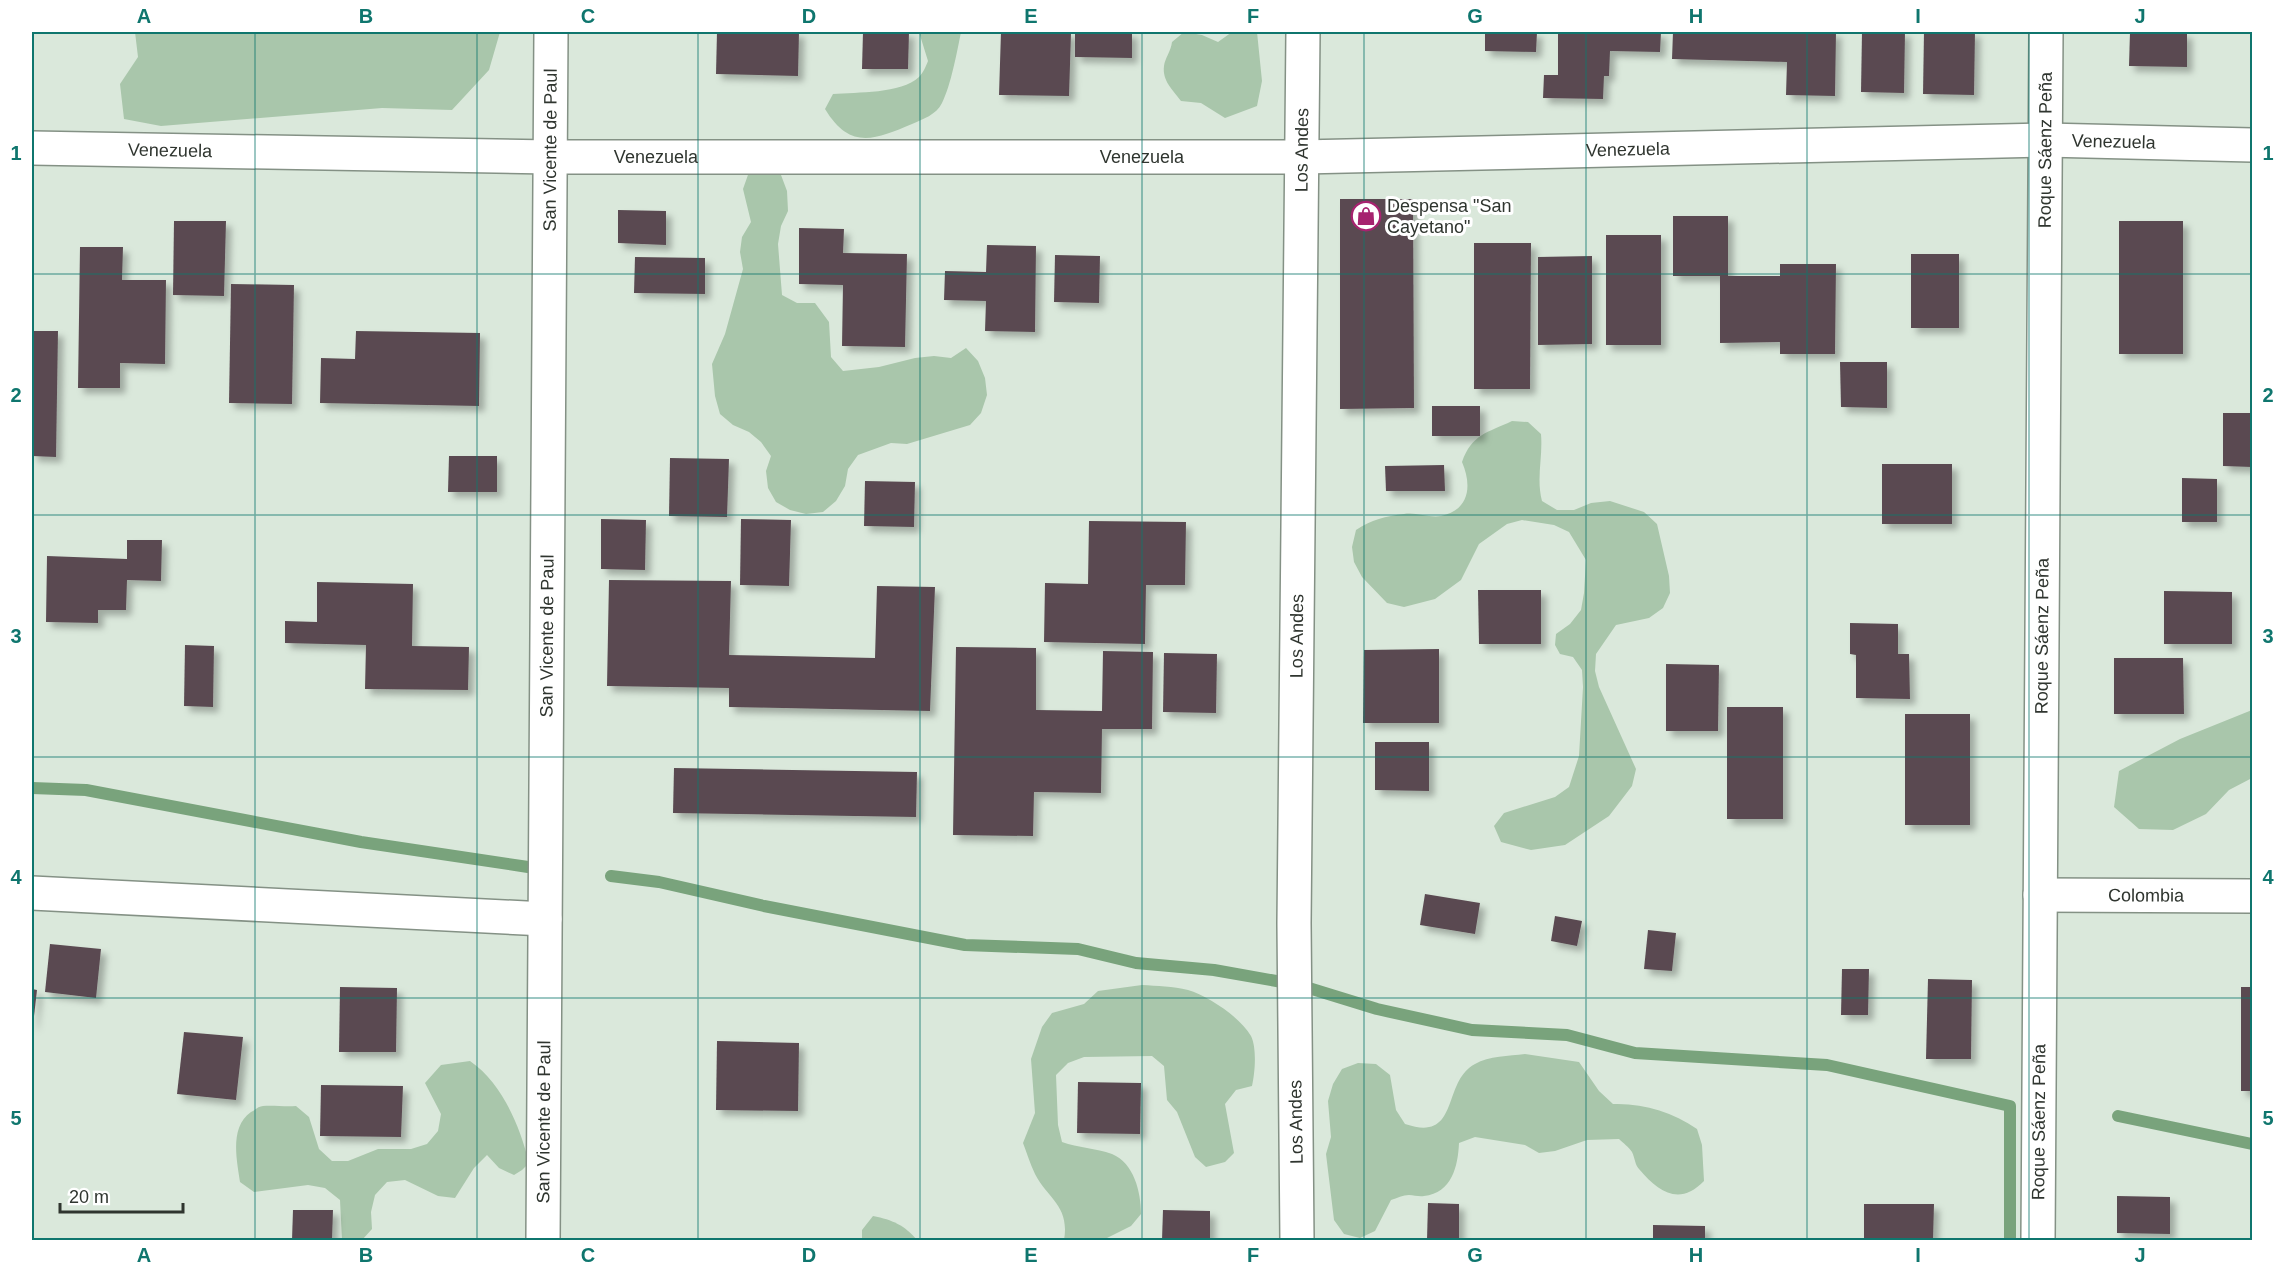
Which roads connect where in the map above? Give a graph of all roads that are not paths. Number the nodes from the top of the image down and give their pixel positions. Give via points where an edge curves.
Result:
1 (550, 32) edge
2 (1303, 32) edge
3 (2046, 32) edge
4 (2046, 140) junction
5 (2253, 145) edge
6 (32, 148) edge
7 (550, 158) junction
8 (1302, 158) junction
9 (32, 893) edge
10 (2040, 895) junction
11 (2253, 896) edge
12 (545, 919) junction
13 (543, 1240) edge
14 (1297, 1240) edge
15 (2038, 1240) edge

1 - 7 street, San Vicente de Paul
2 - 8 street, Los Andes
3 - 4 street, Roque Sáenz Peña
4 - 5 street, Venezuela
4 - 8 street, Venezuela
4 - 10 street, Roque Sáenz Peña
6 - 7 street, Venezuela
7 - 8 street, Venezuela
7 - 12 street, San Vicente de Paul
8 - 14 street, Los Andes via 1294,923
9 - 12 street
10 - 11 street, Colombia
10 - 15 street, Roque Sáenz Peña
12 - 13 street, San Vicente de Paul

